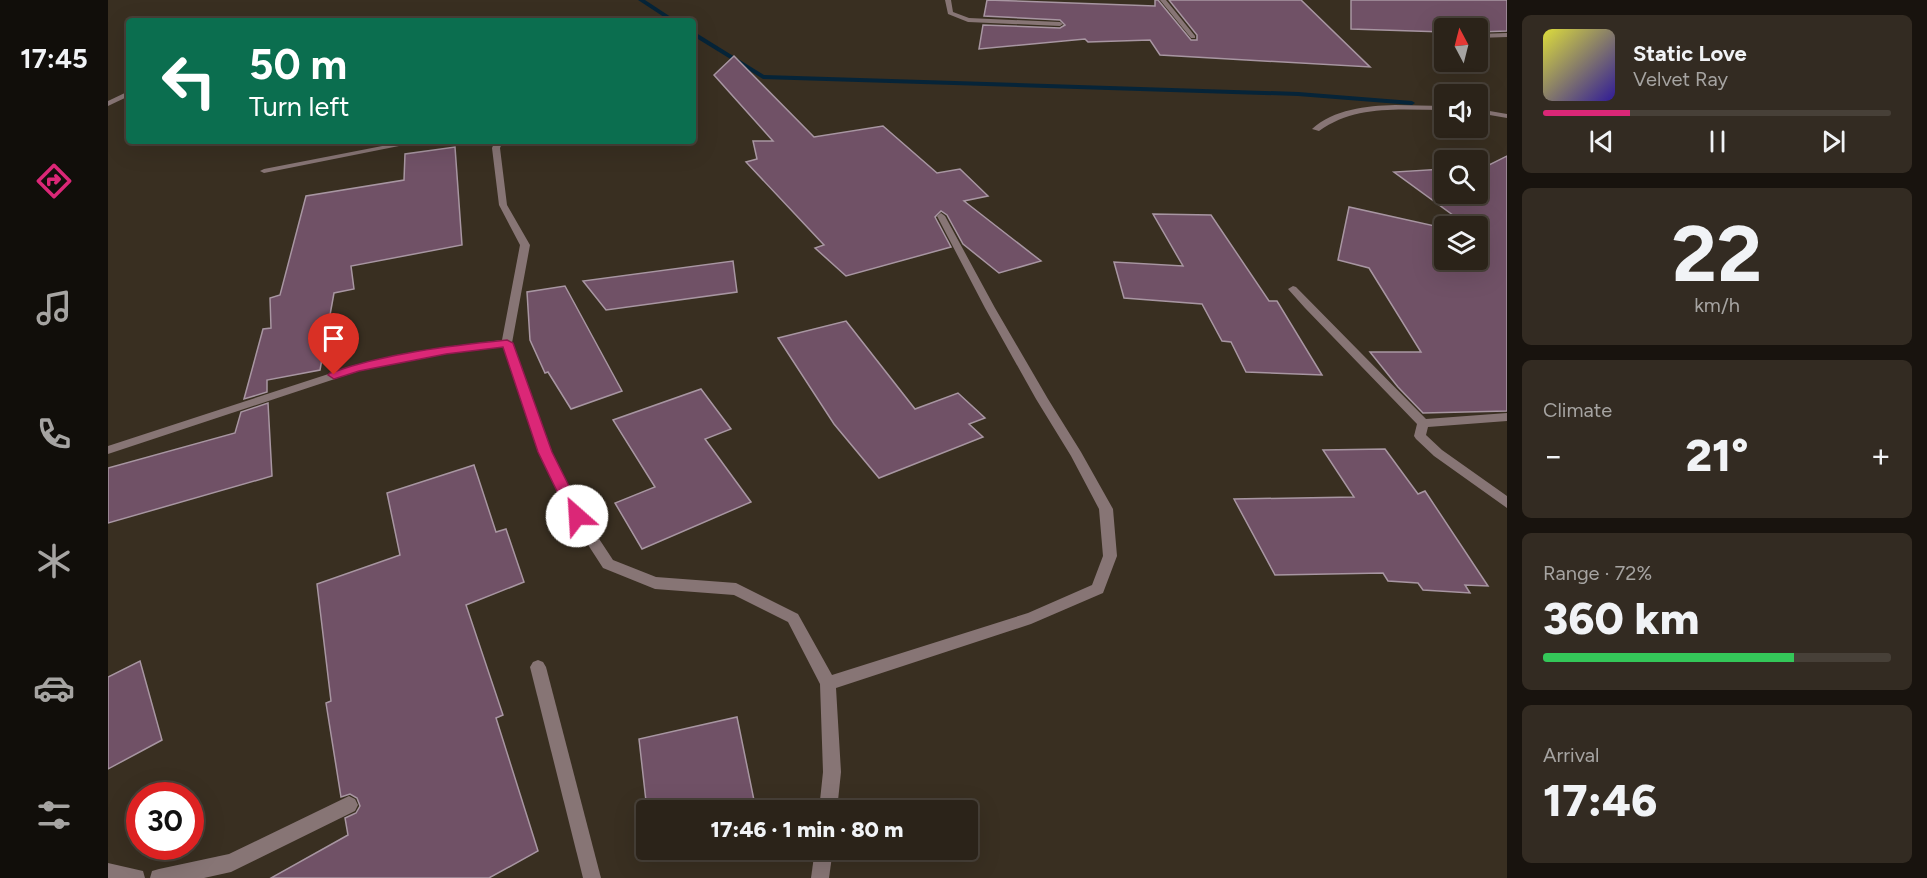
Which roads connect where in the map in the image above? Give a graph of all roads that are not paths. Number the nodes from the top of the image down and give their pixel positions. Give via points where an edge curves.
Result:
1 (948, 0) edge
2 (1162, 0) edge
3 (1060, 24) dead end
4 (1507, 35) edge
5 (1488, 36) edge
6 (1193, 37) dead end
7 (126, 95) edge
8 (108, 104) edge
9 (1434, 108) edge
10 (1488, 113) edge
11 (1507, 116) edge
12 (1316, 129) dead end
13 (404, 144) edge
14 (498, 144) edge
15 (264, 171) dead end
16 (941, 216) dead end
17 (1293, 289) dead end
18 (507, 343) junction
19 (1507, 417) edge
20 (1423, 423) junction
21 (108, 450) edge
22 (1507, 503) edge
23 (538, 667) dead end
24 (828, 683) junction
25 (829, 800) edge
26 (349, 805) dead end
27 (822, 860) edge
28 (108, 872) edge
29 (136, 878) edge
30 (159, 878) edge
31 (592, 878) edge
32 (820, 878) edge

1 - 3 street via 950,13 968,20
2 - 6 street
4 - 5 street
7 - 8 street
9 - 12 street via 1342,114 1325,120
10 - 11 street
13 - 15 street
14 - 18 street via 503,205 525,245
16 - 24 street via 1106,509 1110,556 1098,589 1032,618
17 - 20 street
18 - 21 street via 446,350 357,368
18 - 24 street via 545,452 577,516 608,564 655,584 736,589 793,618
19 - 20 street
20 - 22 street via 1420,436
23 - 31 street
24 - 25 street via 832,772
26 - 30 street via 231,863
27 - 32 street
28 - 29 street

